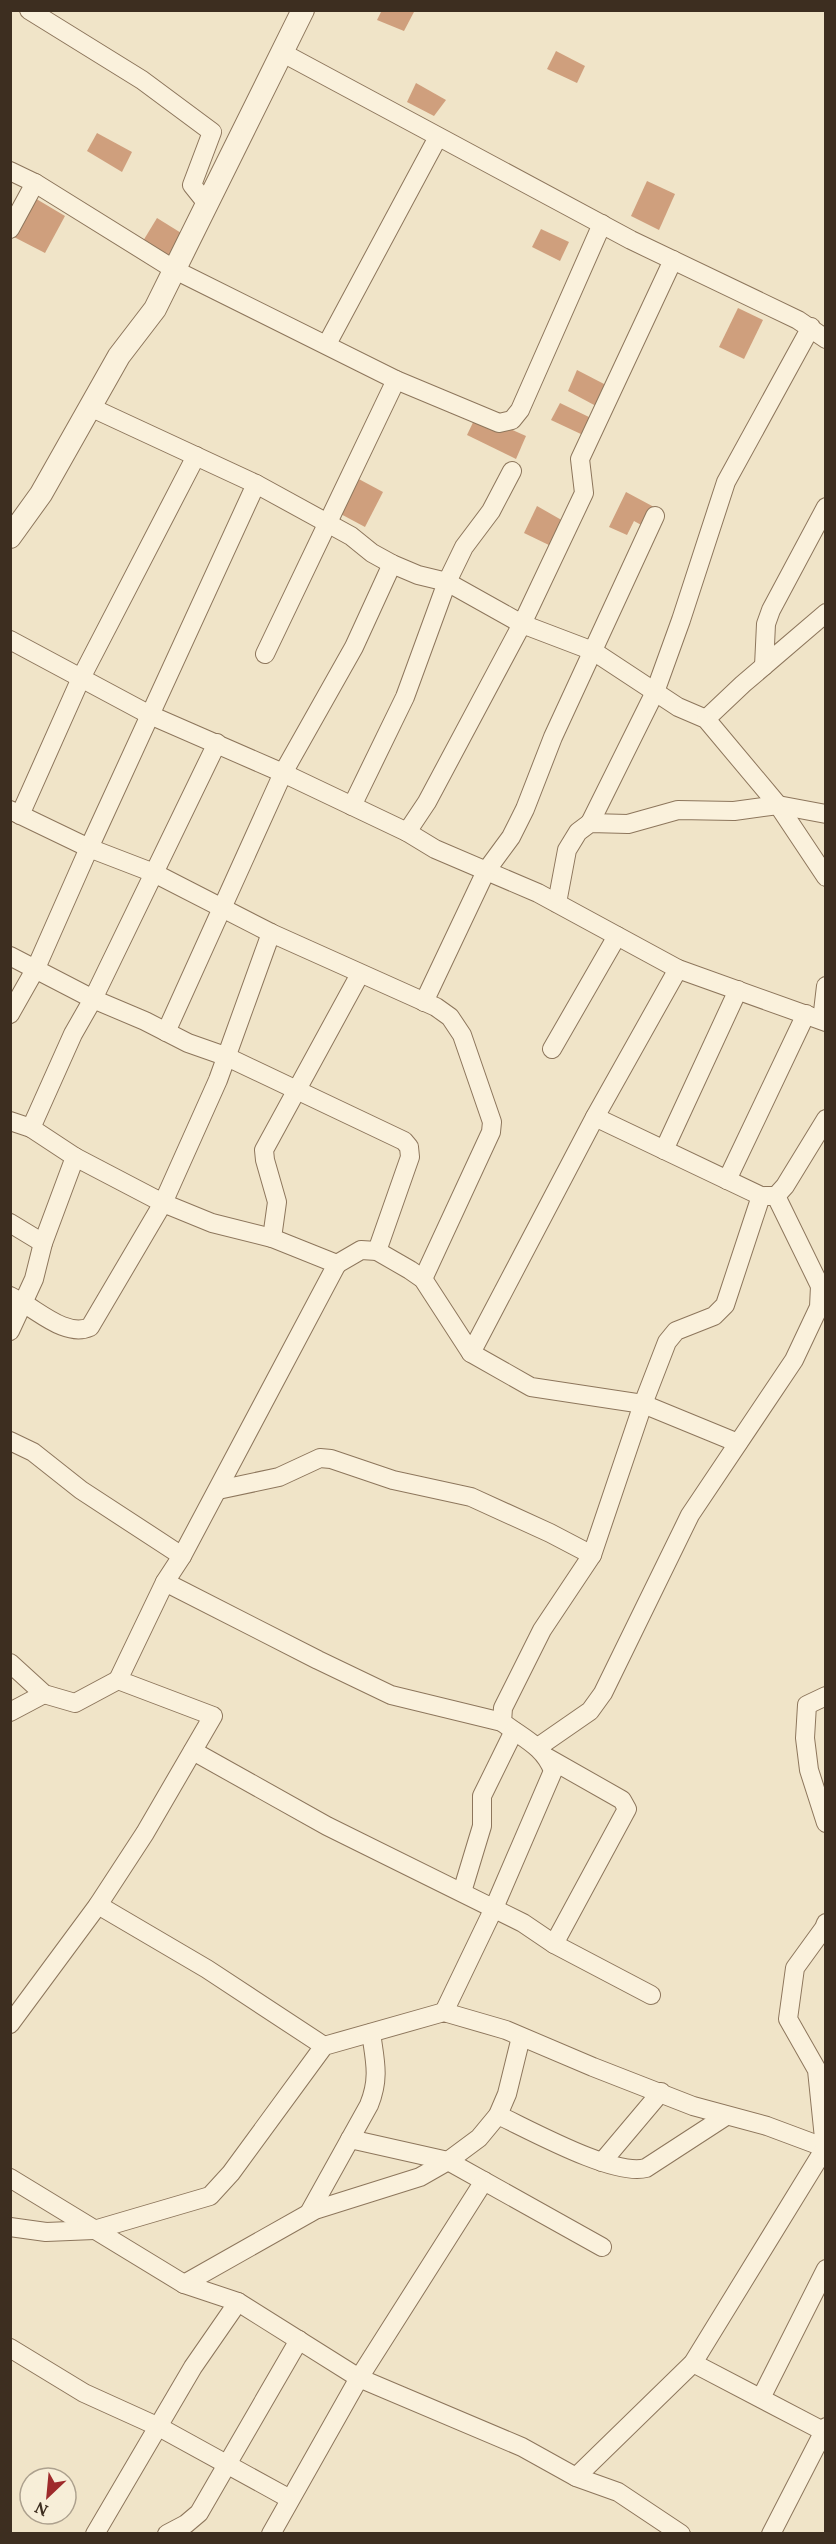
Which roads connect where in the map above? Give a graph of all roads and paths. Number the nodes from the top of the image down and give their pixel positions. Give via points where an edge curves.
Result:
1 (29, 10) edge
2 (303, 10) edge
3 (281, 52) junction
4 (438, 137) junction
5 (10, 171) edge
6 (35, 183) junction
7 (208, 205) junction
8 (602, 224) junction
9 (10, 229) edge
10 (673, 260) junction
11 (175, 270) junction
12 (811, 327) junction
13 (825, 339) edge
14 (327, 344) junction
15 (396, 380) junction
16 (90, 407) junction
17 (196, 456) junction
18 (512, 471) dead end
19 (256, 484) junction
20 (825, 507) edge
21 (655, 516) dead end
22 (326, 523) junction
23 (10, 537) edge
24 (392, 564) junction
25 (447, 582) junction
26 (825, 613) edge
27 (522, 624) junction
28 (10, 640) edge
29 (593, 651) junction
30 (265, 654) dead end
31 (764, 666) junction
32 (81, 678) junction
33 (655, 692) junction
34 (150, 715) junction
35 (706, 719) junction
36 (217, 743) junction
37 (283, 773) junction
38 (778, 805) junction
39 (352, 806) junction
40 (15, 812) edge
41 (825, 814) edge
42 (590, 823) junction
43 (407, 832) junction
44 (89, 848) junction
45 (486, 871) junction
46 (154, 873) junction
47 (825, 876) edge
48 (557, 903) junction
49 (224, 908) junction
50 (272, 933) junction
51 (617, 936) junction
52 (10, 956) edge
53 (36, 968) junction
54 (678, 969) junction
55 (360, 974) junction
56 (825, 986) edge
57 (738, 990) junction
58 (93, 999) junction
59 (424, 1002) junction
60 (10, 1014) edge
61 (818, 1019) edge
62 (166, 1032) junction
63 (552, 1049) dead end
64 (225, 1056) junction
65 (297, 1090) junction
66 (595, 1117) junction
67 (825, 1119) edge
68 (10, 1121) edge
69 (31, 1128) junction
70 (664, 1150) junction
71 (75, 1157) junction
72 (727, 1180) junction
73 (769, 1196) junction
74 (163, 1203) junction
75 (10, 1223) edge
76 (272, 1238) junction
77 (43, 1243) junction
78 (376, 1251) junction
79 (337, 1264) junction
80 (423, 1279) junction
81 (17, 1299) edge
82 (10, 1331) edge
83 (471, 1353) junction
84 (643, 1404) junction
85 (10, 1441) edge
86 (738, 1443) junction
87 (218, 1490) junction
88 (592, 1555) junction
89 (182, 1556) junction
90 (165, 1582) junction
91 (10, 1663) edge
92 (118, 1680) junction
93 (44, 1694) junction
94 (825, 1696) edge
95 (10, 1712) edge
96 (508, 1727) junction
97 (193, 1751) junction
98 (543, 1752) junction
99 (818, 1780) edge
100 (825, 1823) edge
101 (462, 1892) junction
102 (98, 1905) junction
103 (494, 1908) junction
104 (825, 1923) edge
105 (554, 1944) junction
106 (651, 1995) dead end
107 (444, 2012) junction
108 (10, 2024) edge
109 (371, 2033) junction
110 (521, 2037) junction
111 (324, 2046) junction
112 (662, 2092) junction
113 (498, 2115) junction
114 (726, 2116) junction
115 (350, 2139) junction
116 (825, 2148) edge
117 (448, 2161) junction
118 (603, 2162) junction
119 (10, 2178) edge
120 (484, 2181) junction
121 (309, 2213) junction
122 (10, 2227) edge
123 (94, 2230) junction
124 (602, 2247) dead end
125 (825, 2269) edge
126 (184, 2284) junction
127 (238, 2302) junction
128 (299, 2340) junction
129 (10, 2348) edge
130 (693, 2363) junction
131 (359, 2378) junction
132 (761, 2398) junction
133 (159, 2427) junction
134 (824, 2429) edge
135 (226, 2466) junction
136 (576, 2477) junction
137 (290, 2499) junction
138 (672, 2532) edge
139 (95, 2534) edge
140 (167, 2534) edge
141 (271, 2534) edge
142 (771, 2534) edge

1 - 7 street via 142,80 212,132 192,185
2 - 3 street
3 - 4 street
3 - 7 street
4 - 8 street
4 - 14 street
5 - 6 street
6 - 9 street
6 - 11 street
7 - 11 street
8 - 10 street
8 - 15 street via 520,410 512,420 499,423
10 - 12 street
10 - 27 street via 580,459 584,493
11 - 14 street
11 - 16 street via 155,309 119,356
12 - 13 street
12 - 33 street via 726,482
14 - 15 street
15 - 22 street
16 - 17 street
16 - 23 street via 40,494
17 - 19 street
17 - 32 street
18 - 25 street
19 - 22 street
19 - 34 street
20 - 31 street via 771,610 766,624
21 - 29 street
22 - 24 street
22 - 30 street
24 - 25 street
24 - 37 street via 354,647
25 - 27 street
25 - 39 street via 405,697
26 - 31 street
27 - 29 street
27 - 43 street via 428,802
28 - 32 street
29 - 33 street
29 - 45 street via 511,837
31 - 35 street
32 - 34 street
32 - 40 street
33 - 35 street
33 - 42 street
34 - 36 street
34 - 44 street
35 - 38 street
36 - 37 street
36 - 46 street
37 - 39 street
37 - 49 street
38 - 41 street
38 - 42 street via 734,812 678,810 628,824
38 - 47 street
39 - 43 street
40 - 44 street
42 - 48 street via 578,832 567,850
43 - 45 street
44 - 46 street
44 - 53 street
45 - 48 street
45 - 59 street
46 - 49 street
46 - 58 street
48 - 51 street
49 - 50 street
49 - 62 street
50 - 55 street
50 - 64 street
51 - 54 street
51 - 63 street
52 - 53 street
53 - 58 street
53 - 60 street
54 - 57 street
54 - 66 street
55 - 59 street
55 - 65 street
56 - 61 street
57 - 61 street
57 - 70 street
58 - 62 street
58 - 69 street
59 - 80 street via 436,1007 457,1026 492,1122
61 - 72 street
62 - 64 street
64 - 65 street
64 - 74 street
65 - 76 street via 264,1150 277,1202
65 - 78 street via 404,1141 409,1148 410,1156
66 - 70 street
66 - 83 street
67 - 73 street via 786,1186
68 - 69 street
69 - 71 street
70 - 72 street
71 - 74 street
71 - 77 street
72 - 73 street
73 - 84 street via 725,1305 714,1316 676,1331 667,1342
73 - 86 street via 820,1286 819,1306 794,1360
74 - 76 street via 213,1223
74 - 81 street via 90,1327 65,1328
75 - 77 street
76 - 79 street
77 - 81 street via 34,1279
78 - 79 street via 361,1250
78 - 80 street
79 - 87 street
80 - 83 street
81 - 82 street
83 - 84 street via 531,1387
84 - 86 street
84 - 88 street
85 - 89 street via 33,1452 81,1491
86 - 98 street via 690,1515 603,1693 590,1711
87 - 88 street via 279,1477 320,1458 331,1459 393,1480 471,1497
87 - 89 street
88 - 96 street via 542,1630 503,1708
89 - 90 street
90 - 92 street
90 - 96 street via 391,1695
91 - 93 street
92 - 93 street via 75,1703
92 - 97 street via 213,1716
93 - 95 street
94 - 99 street via 807,1705 805,1738
96 - 98 street
96 - 101 street via 482,1796 482,1826
97 - 101 street via 327,1826
97 - 102 street
98 - 103 street via 553,1771
98 - 105 street via 622,1800 627,1809
99 - 100 street
101 - 103 street
102 - 108 street
102 - 111 street via 207,1969
103 - 105 street
103 - 107 street
104 - 116 street via 795,1968 788,2019 817,2070
105 - 106 street
107 - 109 street
107 - 110 street
109 - 111 street
109 - 115 street via 377,2075 375,2092
110 - 112 street
110 - 113 street
111 - 123 street via 210,2196
112 - 114 street
112 - 118 street
113 - 117 street via 479,2138
113 - 118 street
114 - 116 street via 767,2126
114 - 118 street via 646,2168 637,2171
115 - 117 street
115 - 121 street
116 - 130 street
117 - 120 street
117 - 121 street via 420,2177
119 - 123 street
120 - 124 street
120 - 131 street
121 - 126 street
122 - 123 street via 46,2232
123 - 126 street
125 - 132 street
126 - 127 street
127 - 128 street
127 - 133 street via 193,2367
128 - 131 street
128 - 135 street
129 - 133 street via 84,2393
130 - 132 street
130 - 136 street
131 - 136 street via 522,2447
131 - 137 street
132 - 134 street
133 - 135 street
133 - 139 street
134 - 142 street
135 - 137 street
135 - 140 street via 199,2513
136 - 138 street via 618,2492
137 - 141 street

